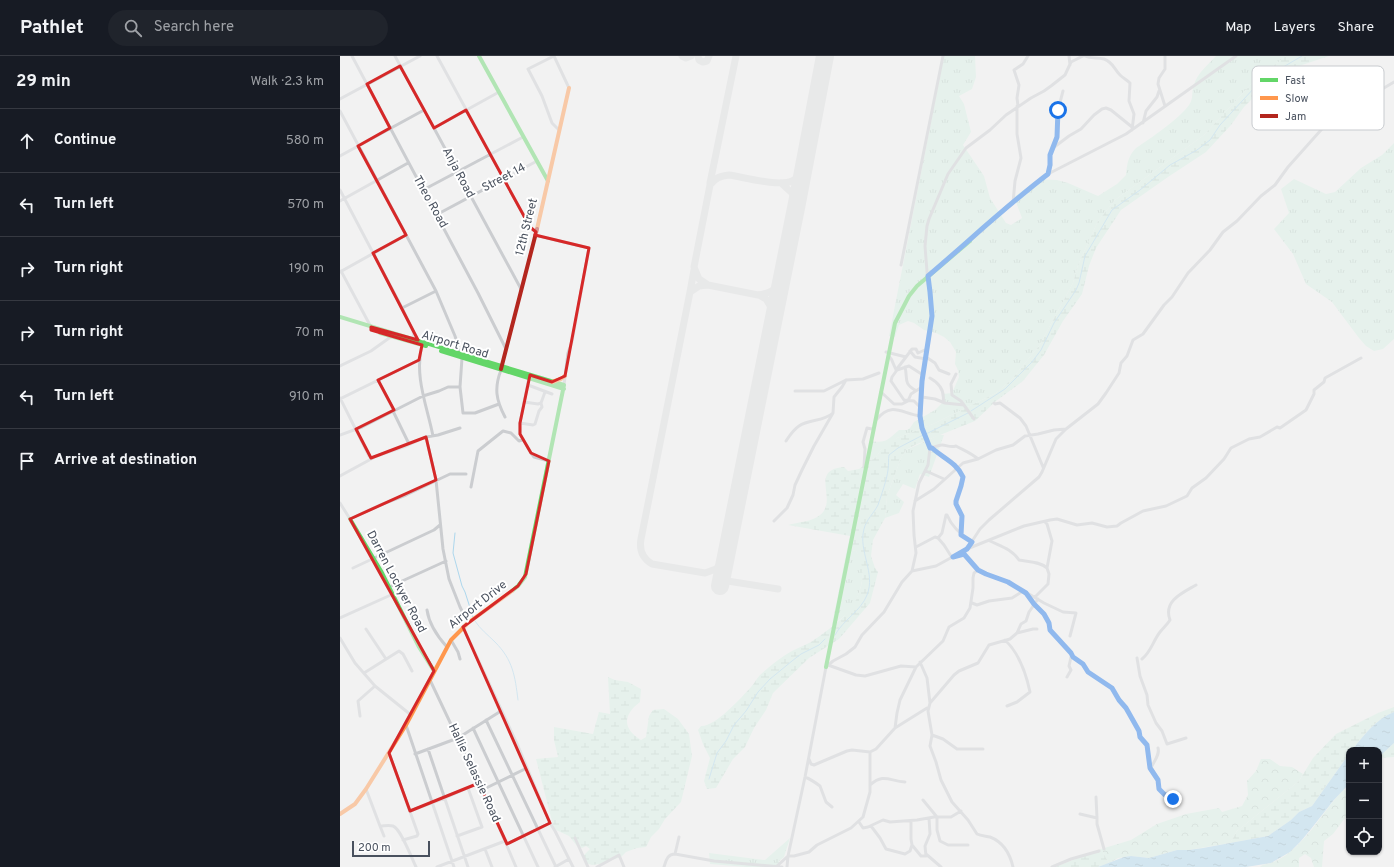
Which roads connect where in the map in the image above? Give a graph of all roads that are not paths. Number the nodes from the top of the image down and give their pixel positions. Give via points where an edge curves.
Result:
1 (352, 56) edge
2 (395, 56) edge
3 (420, 56) edge
4 (437, 56) edge
5 (479, 56) edge
6 (554, 56) edge
7 (943, 56) edge
8 (1028, 56) edge
9 (1069, 56) edge
10 (1074, 56) edge
11 (1084, 56) edge
12 (1165, 56) edge
13 (1236, 56) edge
14 (1071, 62) junction
15 (400, 66) junction
16 (1069, 66) junction
17 (1394, 82) edge
18 (367, 84) junction
19 (569, 88) joint
20 (1384, 88) edge
21 (1160, 90) junction
22 (1063, 91) dead end
23 (500, 92) junction
24 (340, 99) edge
25 (1018, 106) junction
26 (1165, 106) junction
27 (424, 110) junction
28 (466, 110) junction
29 (340, 111) edge
30 (1143, 123) junction
31 (390, 128) junction
32 (434, 128) junction
33 (1132, 128) junction
34 (559, 130) junction
35 (1321, 130) edge
36 (524, 137) junction
37 (358, 146) junction
38 (1053, 148) junction
39 (490, 154) junction
40 (340, 156) edge
41 (537, 161) junction
42 (408, 163) junction
43 (457, 172) junction
44 (1048, 174) junction
45 (504, 178) junction
46 (377, 180) junction
47 (548, 181) junction
48 (340, 190) edge
49 (423, 190) junction
50 (470, 196) junction
51 (345, 198) junction
52 (340, 200) edge
53 (1013, 203) junction
54 (436, 215) junction
55 (536, 233) junction
56 (406, 235) junction
57 (970, 241) joint
58 (374, 253) junction
59 (901, 265) dead end
60 (340, 271) edge
61 (928, 276) junction
62 (521, 289) junction
63 (436, 291) junction
64 (402, 308) junction
65 (340, 319) edge
66 (371, 328) junction
67 (392, 336) junction
68 (414, 339) junction
69 (422, 345) junction
70 (506, 349) junction
71 (927, 349) junction
72 (910, 351) junction
73 (457, 353) junction
74 (888, 354) junction
75 (906, 357) junction
76 (462, 358) junction
77 (926, 358) junction
78 (1361, 358) dead end
79 (419, 360) junction
80 (340, 366) edge
81 (905, 367) junction
82 (502, 368) junction
83 (897, 370) junction
84 (879, 373) dead end
85 (949, 374) dead end
86 (956, 374) dead end
87 (923, 375) junction
88 (565, 376) junction
89 (529, 378) junction
90 (930, 378) dead end
91 (378, 380) junction
92 (846, 380) junction
93 (552, 382) junction
94 (528, 385) junction
95 (460, 386) junction
96 (555, 386) junction
97 (564, 387) junction
98 (922, 387) junction
99 (915, 390) junction
100 (795, 391) dead end
101 (545, 392) junction
102 (881, 392) junction
103 (552, 394) dead end
104 (424, 396) junction
105 (922, 397) junction
106 (340, 398) edge
107 (562, 398) junction
108 (908, 401) junction
109 (524, 402) junction
110 (943, 402) junction
111 (541, 403) junction
112 (994, 403) dead end
113 (499, 404) junction
114 (964, 405) junction
115 (921, 408) junction
116 (393, 411) junction
117 (833, 414) junction
118 (920, 416) junction
119 (505, 417) dead end
120 (974, 419) dead end
121 (876, 420) junction
122 (520, 423) junction
123 (460, 428) dead end
124 (356, 429) junction
125 (872, 429) dead end
126 (1066, 429) junction
127 (340, 436) edge
128 (433, 436) junction
129 (1031, 436) junction
130 (426, 437) junction
131 (522, 440) junction
132 (786, 441) dead end
133 (409, 444) junction
134 (931, 448) junction
135 (373, 458) junction
136 (978, 459) junction
137 (548, 461) junction
138 (864, 467) dead end
139 (957, 468) junction
140 (1043, 468) junction
141 (926, 471) junction
142 (466, 474) dead end
143 (340, 476) edge
144 (436, 480) junction
145 (944, 480) junction
146 (471, 487) dead end
147 (915, 501) junction
148 (340, 503) edge
149 (350, 519) junction
150 (774, 521) dead end
151 (1045, 522) junction
152 (440, 525) junction
153 (961, 535) junction
154 (938, 538) junction
155 (990, 541) junction
156 (972, 542) junction
157 (916, 547) junction
158 (967, 549) junction
159 (373, 557) junction
160 (953, 557) junction
161 (446, 561) junction
162 (353, 568) dead end
163 (1047, 568) junction
164 (978, 570) junction
165 (912, 571) junction
166 (1196, 585) dead end
167 (389, 587) junction
168 (1025, 592) junction
169 (393, 594) junction
170 (1037, 598) junction
171 (972, 604) junction
172 (1034, 604) junction
173 (427, 610) dead end
174 (340, 618) edge
175 (468, 624) junction
176 (463, 627) junction
177 (366, 629) dead end
178 (1037, 629) dead end
179 (1017, 633) junction
180 (1070, 636) dead end
181 (340, 638) edge
182 (451, 640) junction
183 (1005, 640) junction
184 (447, 647) junction
185 (1071, 657) dead end
186 (386, 658) junction
187 (1137, 658) dead end
188 (460, 659) dead end
189 (1142, 659) dead end
190 (920, 662) junction
191 (827, 666) junction
192 (916, 667) junction
193 (412, 671) dead end
194 (434, 671) junction
195 (364, 673) junction
196 (1067, 677) dead end
197 (430, 680) junction
198 (375, 686) junction
199 (930, 703) junction
200 (1007, 706) dead end
201 (927, 708) junction
202 (501, 711) junction
203 (411, 715) junction
204 (360, 716) dead end
205 (486, 720) junction
206 (406, 724) junction
207 (473, 728) junction
208 (896, 728) junction
209 (932, 735) junction
210 (458, 738) junction
211 (1186, 738) dead end
212 (1158, 748) dead end
213 (428, 749) junction
214 (983, 749) dead end
215 (870, 752) junction
216 (389, 753) junction
217 (415, 754) junction
218 (808, 758) junction
219 (527, 768) junction
220 (1150, 768) junction
221 (513, 775) junction
222 (805, 778) junction
223 (499, 782) junction
224 (905, 782) dead end
225 (479, 783) junction
226 (870, 785) junction
227 (468, 788) junction
228 (366, 789) junction
229 (482, 790) junction
230 (1096, 797) dead end
231 (446, 798) junction
232 (1173, 799) dead end
233 (923, 800) dead end
234 (432, 802) junction
235 (832, 807) dead end
236 (410, 810) junction
237 (961, 811) junction
238 (340, 814) edge
239 (1080, 814) dead end
240 (937, 817) junction
241 (929, 818) junction
242 (1097, 818) junction
243 (911, 821) junction
244 (859, 822) junction
245 (550, 823) junction
246 (380, 826) junction
247 (871, 826) junction
248 (538, 829) junction
249 (384, 836) dead end
250 (457, 836) junction
251 (524, 836) junction
252 (679, 837) dead end
253 (575, 838) dead end
254 (403, 840) junction
255 (506, 843) junction
256 (912, 845) junction
257 (968, 845) dead end
258 (1104, 848) dead end
259 (485, 849) junction
260 (1099, 851) dead end
261 (926, 853) junction
262 (675, 854) junction
263 (788, 856) junction
264 (464, 857) junction
265 (569, 860) junction
266 (452, 862) junction
267 (604, 865) edge
268 (441, 866) edge
269 (777, 866) junction
270 (416, 867) edge
271 (436, 867) edge
272 (454, 867) edge
273 (468, 867) edge
274 (492, 867) edge
275 (516, 867) edge
276 (538, 867) edge
277 (556, 867) edge
278 (573, 867) edge
279 (588, 867) edge
280 (597, 867) edge
281 (624, 867) edge
282 (664, 867) edge
283 (782, 867) edge
284 (787, 867) edge
285 (941, 867) edge
286 (1013, 867) edge
287 (1052, 867) edge

1 - 18 street, Theo Road
2 - 15 street, Anja Road
3 - 15 street
4 - 28 street
5 - 23 main road
6 - 19 street
6 - 34 street via 528,69 552,123
7 - 59 street
8 - 25 street via 1023,64 1014,70 1019,85
9 - 16 street
10 - 14 street
11 - 14 street
11 - 33 street via 1107,60 1130,83 1129,101 1134,114
12 - 21 street via 1165,69 1158,81
13 - 26 street
14 - 16 street
15 - 18 street
15 - 27 street, Anja Road
16 - 25 street via 1065,75 1046,90
17 - 20 street
18 - 24 street
18 - 31 street, Theo Road
19 - 34 main road, 12th Street
21 - 26 street
21 - 30 street via 1146,111
22 - 38 street via 1058,110 1057,137
23 - 28 street
23 - 36 main road
25 - 53 street via 1017,134 1021,158
25 - 61 street via 966,148 948,174 927,226 925,246
26 - 30 street
27 - 31 street
27 - 32 street, Anja Road
28 - 32 street
28 - 39 street
29 - 37 street
30 - 33 street
31 - 37 street
31 - 42 street, Theo Road
32 - 43 street, Anja Road
33 - 38 street via 1106,108
33 - 44 street via 1112,142
34 - 47 main road, 12th Street
35 - 126 street via 1274,185 1223,232 1188,273 1144,334 1133,340 1119,373 1098,404
36 - 39 street
36 - 41 main road
37 - 40 street
37 - 46 street
38 - 44 street
39 - 43 street
39 - 45 street
41 - 45 street, Street 14
41 - 47 main road
42 - 46 street
42 - 49 street, Theo Road
43 - 49 street
43 - 50 street, Anja Road
44 - 53 street
45 - 50 street, Street 14
45 - 55 street via 530,227
46 - 51 street
46 - 56 street
47 - 55 main road, 12th Street
48 - 51 street
49 - 54 street, Theo Road
50 - 54 street, Street 14
50 - 62 street, Anja Road
51 - 52 street
51 - 58 street
53 - 57 street
54 - 70 street, Theo Road
55 - 62 main road, 12th Street
55 - 88 street via 589,248
56 - 58 street
56 - 63 street
57 - 61 main road
58 - 60 street
58 - 64 street
60 - 66 street
61 - 71 street via 932,316
61 - 74 main road via 908,296 895,323
62 - 70 main road, 12th Street
63 - 64 street
63 - 73 street via 460,349
64 - 68 street
65 - 66 main road, Airport Road
66 - 67 main road, Airport Road
66 - 68 main road, Airport Road
67 - 69 main road, Airport Road
67 - 80 street via 371,351
68 - 73 main road, Airport Road
69 - 76 main road, Airport Road
69 - 79 street
70 - 82 main road, 12th Street
71 - 72 street via 920,353 916,349
71 - 77 street
72 - 75 street
72 - 77 street via 915,357
73 - 82 main road, Airport Road
74 - 75 street
74 - 83 street
74 - 102 main road
75 - 83 street
76 - 82 main road, Airport Road
76 - 95 street
77 - 85 street via 935,363 941,372
77 - 87 street
78 - 151 street via 1326,378 1314,390 1306,410 1298,416 1280,428 1276,427 1264,435 1231,448 1206,478 1177,502 1143,511 1117,526 1107,527 1092,523 1077,525 1057,519
79 - 91 street
79 - 104 street via 419,375
81 - 83 street
81 - 87 street via 911,366
81 - 99 street via 906,380
82 - 89 main road, Airport Road
82 - 93 main road, Airport Road
82 - 113 street via 496,396
83 - 108 street via 891,381 901,396
84 - 92 street via 863,379
86 - 114 street via 951,384 952,395
87 - 98 street
88 - 93 main road
88 - 97 street
89 - 94 street
89 - 96 main road, Airport Road
90 - 110 street via 941,388
91 - 106 street
91 - 116 street
92 - 100 street via 824,391
92 - 117 street via 834,397
93 - 97 main road, Airport Road
94 - 101 street
94 - 109 street
95 - 104 street via 448,387
95 - 113 street via 464,413 475,413
96 - 97 main road, Airport Road
96 - 107 main road
97 - 107 main road, Airport Drive
98 - 99 street
98 - 105 street
99 - 108 street
101 - 103 street
101 - 111 street
102 - 108 street via 894,404
102 - 121 main road
104 - 116 street
104 - 128 street
105 - 110 street
105 - 115 street
106 - 124 street
107 - 137 main road, Airport Drive
108 - 115 street via 914,401
109 - 111 street
109 - 122 street
110 - 114 street
111 - 122 street via 542,407 535,424
112 - 129 street via 1000,403 1020,418
113 - 119 street
114 - 120 street
115 - 118 street
116 - 124 street
116 - 133 street
117 - 132 street via 799,426
117 - 150 street via 802,470 787,508
118 - 121 street via 888,409
118 - 134 street via 922,428
121 - 191 main road
122 - 131 street
123 - 128 street
124 - 127 street
124 - 135 street via 369,456
125 - 138 street via 868,428 863,442
126 - 129 street
126 - 140 street via 1056,440
128 - 130 street
129 - 136 street via 1025,436 1013,445
129 - 140 street
130 - 133 street
130 - 144 street
131 - 137 street via 534,457
131 - 146 street via 519,441 511,433 503,431 478,451
133 - 135 street
134 - 136 street via 939,445 950,448 956,446
134 - 139 street
134 - 141 street
135 - 143 street
136 - 139 street via 963,463
137 - 175 main road, Airport Drive via 525,577 514,590
139 - 145 street
139 - 153 street via 963,477 956,501 962,516
140 - 156 street via 1039,477 989,520
141 - 145 street
141 - 147 street via 919,483
142 - 144 street via 452,473
144 - 149 street
144 - 152 street
145 - 147 street
147 - 157 street via 913,527
148 - 149 street, Darren Lockyer Road
149 - 159 main road, Darren Lockyer Road
151 - 155 street via 1024,526
151 - 163 street via 1052,541
152 - 159 street
152 - 161 street
153 - 154 street via 946,515 942,533
153 - 156 street
154 - 157 street via 934,537
154 - 160 street
155 - 158 street
155 - 163 street via 1006,547 1018,560 1043,564
156 - 158 street
157 - 165 street
158 - 160 street
159 - 162 street
159 - 167 main road, Darren Lockyer Road
160 - 164 street via 964,554
160 - 165 street via 936,566
161 - 167 street
161 - 175 street via 449,579
163 - 170 street via 1048,584
164 - 168 street
164 - 171 street via 973,578
165 - 191 street via 902,582 884,612 854,647
166 - 189 street via 1170,604 1170,620 1160,632 1148,655
167 - 169 main road, Darren Lockyer Road
168 - 170 street
168 - 171 street via 1012,598
168 - 172 street
169 - 174 street
169 - 194 main road, Darren Lockyer Road via 421,651
170 - 172 street
170 - 180 street via 1063,612 1076,613
171 - 190 street via 964,618 949,628 943,641
172 - 179 street
172 - 220 street via 1044,614 1050,630 1073,657 1083,664 1088,672 1112,688 1147,745
173 - 184 street via 434,630
175 - 176 main road, Airport Drive
176 - 182 main road, Airport Drive
176 - 202 street
177 - 186 street
178 - 179 street
179 - 183 street
181 - 195 street
182 - 184 main road, Airport Drive
182 - 188 street
183 - 199 street via 989,646 978,663 954,675
183 - 200 street via 1018,655 1030,692
184 - 194 main road, Airport Drive
185 - 196 street via 1071,670
186 - 193 street via 400,651
186 - 195 street
187 - 211 street via 1148,705 1167,744
190 - 192 street
190 - 199 street via 927,678
191 - 192 street via 865,676 901,666
191 - 218 street
192 - 208 street via 900,700
194 - 197 main road, Airport Drive
195 - 198 street
197 - 203 main road, Airport Drive
197 - 210 street, Hallie Selassie Road
198 - 203 street
198 - 204 street via 358,701
199 - 201 street
201 - 208 street
201 - 209 street
202 - 205 street
202 - 219 street
203 - 206 main road, Airport Drive
205 - 207 street
205 - 221 street
206 - 216 main road, Airport Drive
206 - 217 street
207 - 210 street
207 - 223 street
208 - 215 street
209 - 214 street via 957,749
209 - 237 street via 930,746 941,780 952,802
210 - 213 street
210 - 225 street, Hallie Selassie Road
212 - 220 street via 1157,756
213 - 217 street
213 - 231 street
215 - 218 street via 847,751 814,765
215 - 226 street
216 - 228 main road, Airport Drive
216 - 236 street
217 - 234 street
218 - 222 street
219 - 221 street
219 - 245 street
220 - 232 street via 1158,780 1159,789
221 - 223 street
221 - 248 street
222 - 235 street via 820,786 826,802
222 - 263 street
223 - 229 street
223 - 251 street
224 - 226 street via 888,778 877,779
225 - 227 street
225 - 229 street, Hallie Selassie Road
226 - 244 street via 868,802
227 - 231 street
227 - 250 street via 482,827
228 - 238 main road, Airport Drive via 355,804
228 - 246 street
229 - 255 street, Hallie Selassie Road
230 - 242 street
231 - 234 street
231 - 250 street
233 - 240 street
234 - 236 street
234 - 266 street
236 - 254 street via 418,836
237 - 240 street via 951,817
237 - 286 street via 977,834 994,839 1005,848
239 - 242 street
240 - 241 street
240 - 257 street via 940,841 948,845
241 - 243 street
241 - 261 street via 930,834 924,846
242 - 258 street
243 - 247 street via 883,820
243 - 256 street
244 - 247 street via 863,828
244 - 263 street via 809,852
245 - 248 street
245 - 265 street
246 - 249 street
246 - 254 street via 395,827
247 - 256 street via 886,849 905,854 910,851
248 - 251 street
248 - 277 street
250 - 264 street
251 - 255 street
251 - 276 street
252 - 262 street
253 - 279 street
254 - 270 street
255 - 259 street
255 - 275 street, Hallie Selassie Road
256 - 261 street via 921,856 926,856
259 - 264 street
259 - 274 street
260 - 287 street
261 - 285 street
262 - 269 street via 714,861
262 - 282 street via 669,856
263 - 269 street
263 - 284 street
264 - 266 street
264 - 273 street
265 - 277 street
265 - 278 street
266 - 268 street
266 - 272 street
267 - 280 street
267 - 281 street via 619,855
268 - 271 street
269 - 283 street

